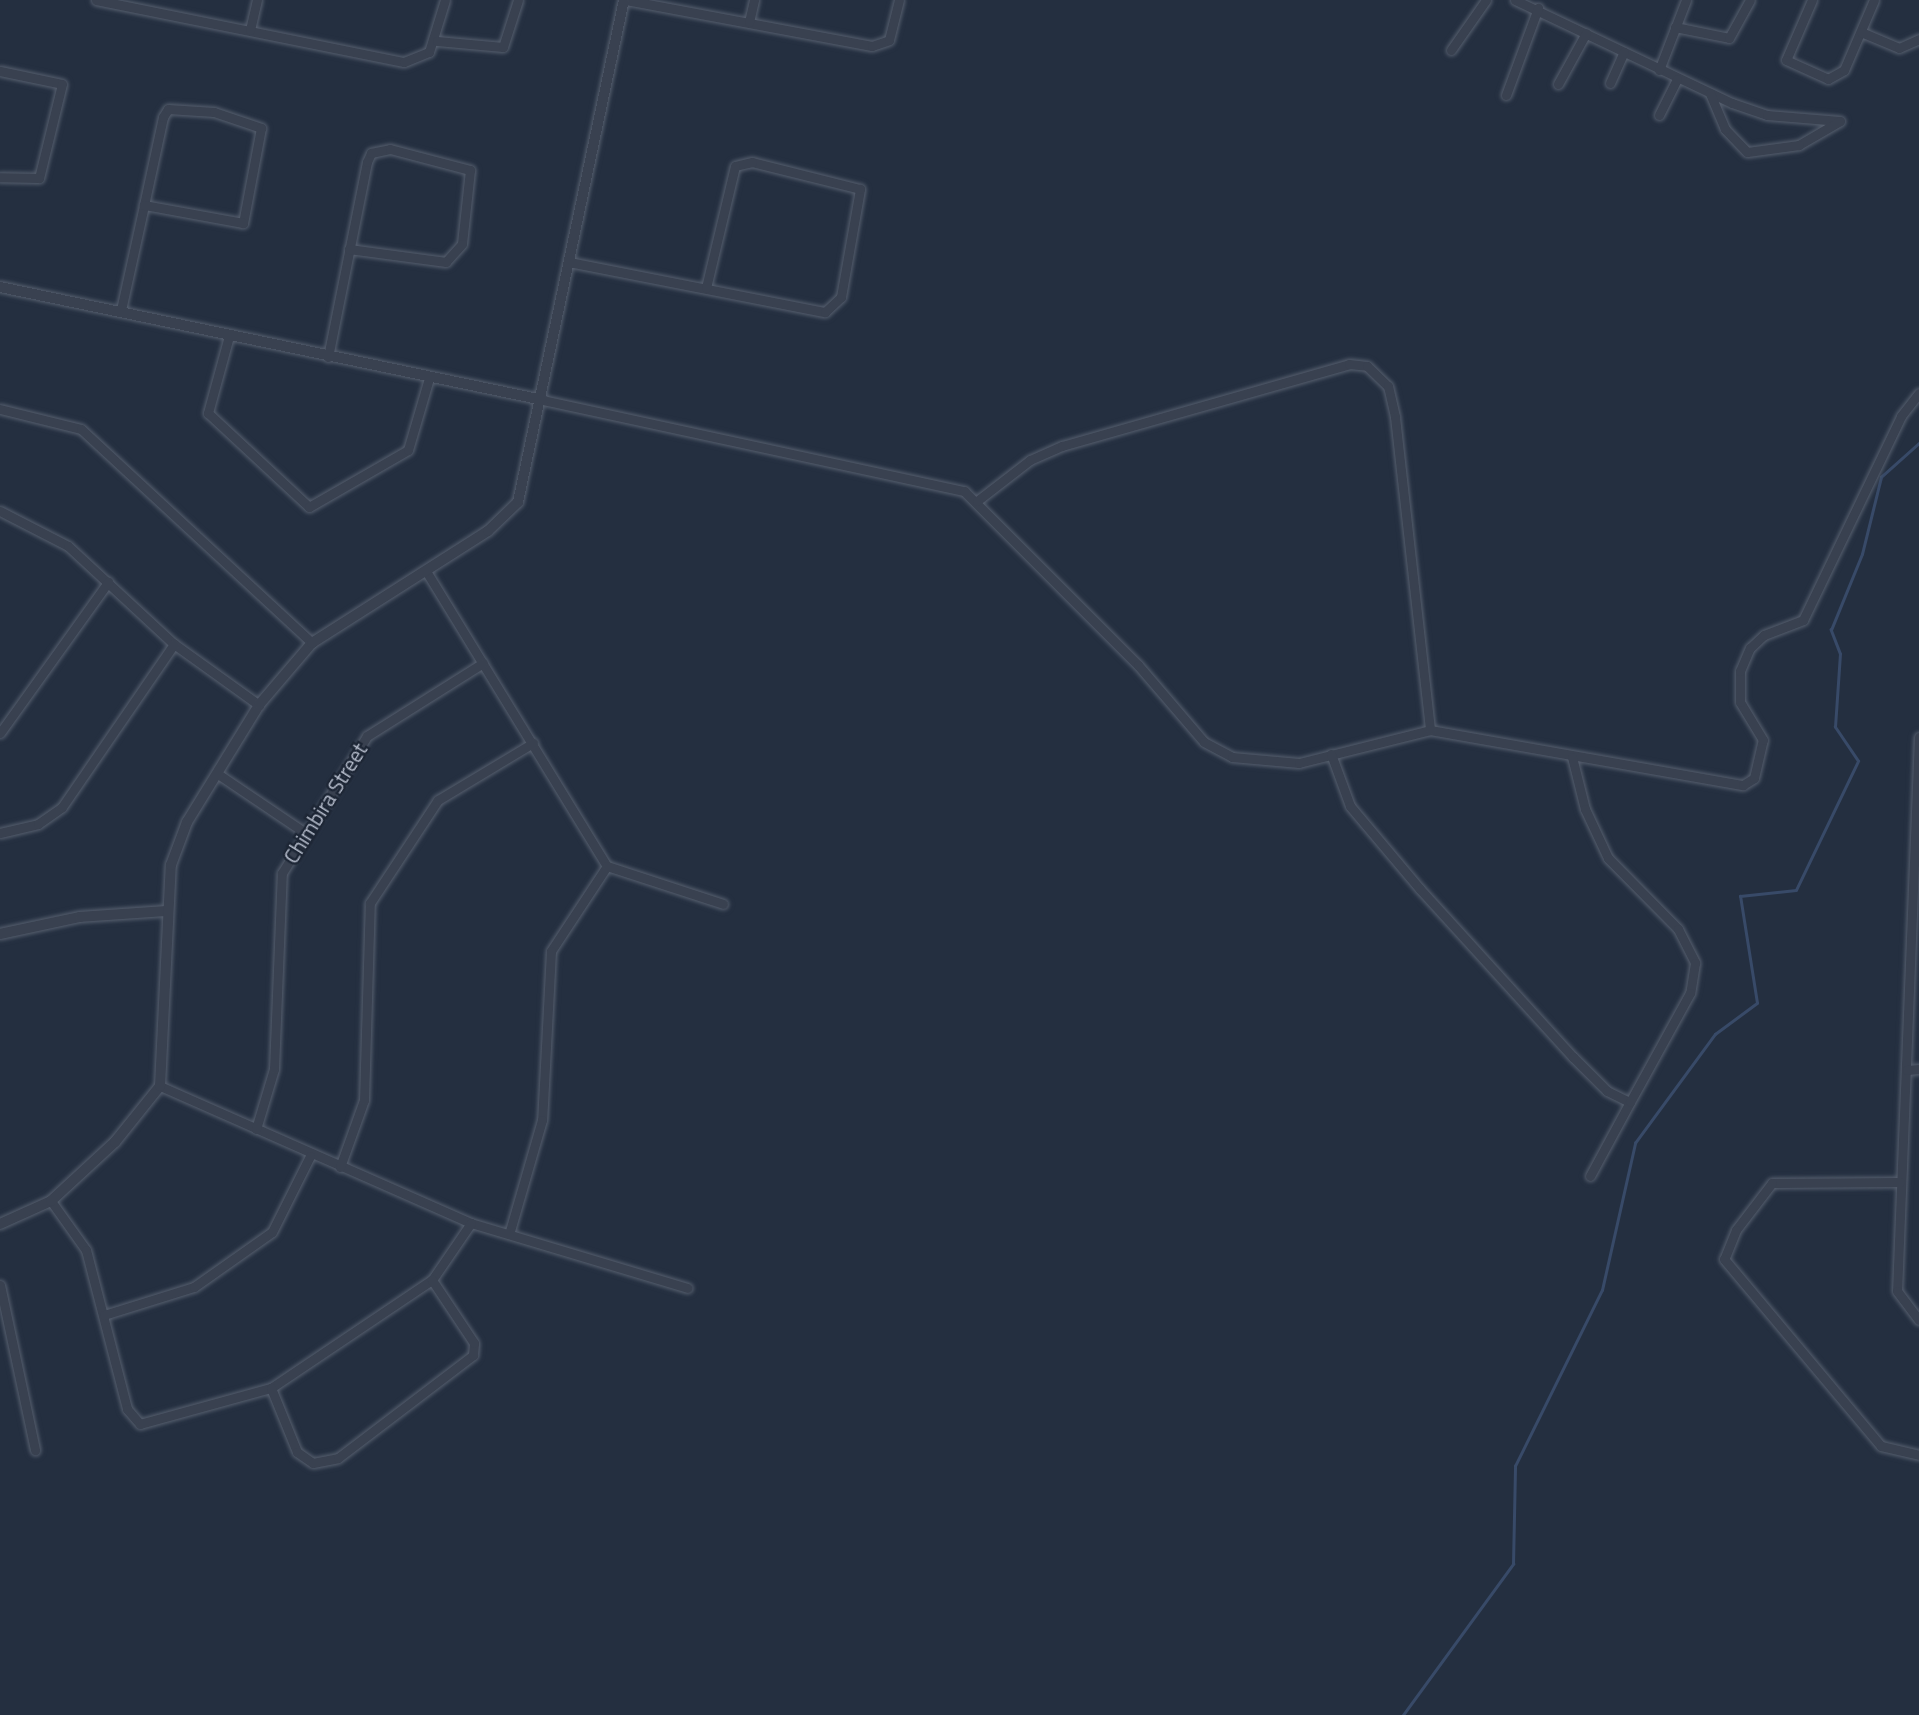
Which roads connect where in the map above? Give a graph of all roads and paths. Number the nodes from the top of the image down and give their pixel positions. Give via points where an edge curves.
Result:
1 (96, 0) edge
2 (257, 0) edge
3 (445, 0) edge
4 (518, 0) edge
5 (625, 0) edge
6 (754, 0) edge
7 (899, 0) edge
8 (1486, 0) edge
9 (1515, 0) edge
10 (1686, 0) edge
11 (1750, 0) edge
12 (1812, 0) edge
13 (1874, 0) edge
14 (1538, 8) junction
15 (749, 22) junction
16 (1675, 27) junction
17 (250, 30) junction
18 (1861, 32) junction
19 (1586, 33) junction
20 (1919, 39) edge
21 (437, 41) junction
22 (1451, 50) dead end
23 (1624, 52) junction
24 (1659, 70) junction
25 (0, 71) edge
26 (1677, 79) junction
27 (1610, 83) dead end
28 (1558, 84) dead end
29 (1710, 93) junction
30 (1506, 94) dead end
31 (1659, 115) dead end
32 (0, 177) edge
33 (144, 205) junction
34 (349, 249) junction
35 (569, 262) junction
36 (0, 287) edge
37 (706, 288) junction
38 (121, 310) junction
39 (229, 336) junction
40 (328, 357) junction
41 (429, 378) junction
42 (1919, 393) edge
43 (543, 400) junction
44 (0, 409) edge
45 (977, 501) junction
46 (0, 511) edge
47 (426, 571) junction
48 (108, 582) junction
49 (312, 643) junction
50 (174, 644) junction
51 (483, 663) junction
52 (259, 705) junction
53 (1430, 730) junction
54 (0, 733) edge
55 (1919, 737) edge
56 (533, 743) junction
57 (1331, 754) junction
58 (1572, 757) junction
59 (218, 774) junction
60 (304, 832) junction
61 (0, 833) edge
62 (607, 866) junction
63 (723, 904) dead end
64 (165, 911) junction
65 (0, 934) edge
66 (1915, 938) edge
67 (1919, 1069) edge
68 (1907, 1070) junction
69 (160, 1086) junction
70 (1630, 1102) junction
71 (256, 1129) junction
72 (310, 1156) junction
73 (340, 1167) junction
74 (1590, 1177) dead end
75 (1900, 1182) junction
76 (51, 1201) junction
77 (471, 1223) junction
78 (0, 1224) edge
79 (510, 1231) junction
80 (432, 1280) junction
81 (0, 1285) edge
82 (687, 1288) dead end
83 (104, 1315) junction
84 (1919, 1320) edge
85 (271, 1388) junction
86 (35, 1450) dead end
87 (1919, 1455) edge

1 - 17 street
2 - 17 street
3 - 21 street
4 - 21 street via 503,47
5 - 15 street
5 - 35 street
6 - 15 street
7 - 15 street via 882,45
8 - 22 street
9 - 14 street
10 - 16 street
11 - 16 street via 1730,38
12 - 18 street via 1786,60 1835,78
13 - 18 street
14 - 19 street
14 - 30 street
16 - 24 street
17 - 21 street via 404,62 420,60
18 - 20 street via 1899,48
19 - 23 street
19 - 28 street
23 - 24 street
23 - 27 street
24 - 26 street
25 - 32 street via 62,84 39,178
26 - 29 street
26 - 31 street
29 - 29 street via 1767,115 1840,121 1799,145 1747,152 1725,129
33 - 33 street via 169,109 214,112 261,128 261,151 243,223
33 - 38 street
34 - 34 street via 370,153 390,149 470,170 462,244 446,262
34 - 40 street
35 - 37 street
35 - 43 street
36 - 38 street
37 - 37 street via 815,311 833,309 844,283 860,189 752,162 735,166
38 - 39 street
39 - 40 street
39 - 41 street via 208,413 309,507 408,450
40 - 41 street
41 - 43 street
42 - 58 street via 1901,415 1803,620 1764,635 1740,671 1740,702 1763,740 1754,778 1743,785
43 - 45 street via 947,484
43 - 47 street via 526,481 511,513
44 - 49 street via 81,429
45 - 53 street via 1030,460 1062,446 1349,364 1367,366 1388,386 1395,417
45 - 57 street via 1138,665 1204,742 1268,765
46 - 48 street via 36,524
47 - 49 street
47 - 51 street
48 - 50 street
48 - 54 street
49 - 52 street
50 - 52 street
50 - 61 street via 62,807 38,824
51 - 56 street
51 - 60 street, Chimbira Street via 373,729
52 - 59 street
53 - 57 street
53 - 58 street
55 - 66 street
56 - 62 street
56 - 73 street via 438,800 370,903 365,1100
57 - 70 street via 1350,806 1412,879 1573,1057 1607,1090
58 - 70 street via 1585,809 1608,858 1678,929 1695,963 1690,993
59 - 60 street
59 - 64 street via 177,843
60 - 71 street, Chimbira Street via 277,885 274,1069
62 - 63 street
62 - 79 street via 551,951 542,1120
64 - 65 street via 80,917
64 - 69 street
66 - 68 street
67 - 68 street
68 - 75 street
69 - 71 street
69 - 76 street via 115,1142
70 - 74 street
71 - 72 street
72 - 73 street
72 - 83 street via 272,1232 194,1287
73 - 77 street
75 - 84 street via 1897,1291
75 - 87 street via 1772,1183 1735,1230 1724,1259 1881,1446
76 - 78 street
76 - 83 street via 86,1250
77 - 79 street
77 - 80 street
79 - 82 street
80 - 85 street
80 - 85 street via 474,1343 473,1355 338,1458 313,1463 297,1452
81 - 86 street
83 - 85 street via 127,1409 140,1424

